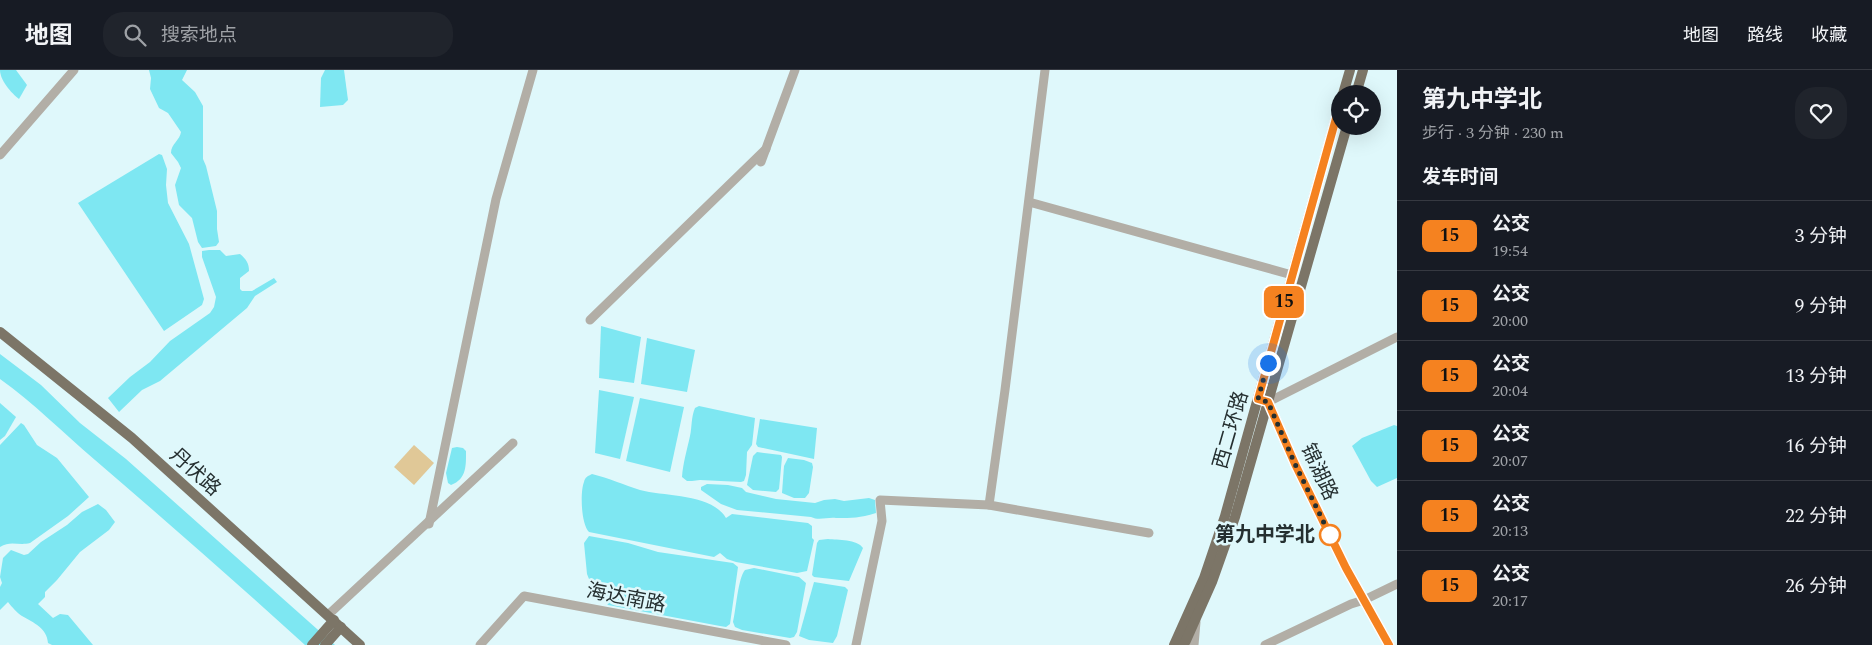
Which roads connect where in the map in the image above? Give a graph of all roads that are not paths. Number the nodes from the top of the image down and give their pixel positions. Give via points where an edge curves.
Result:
1 (74, 70) edge
2 (533, 70) edge
3 (795, 70) edge
4 (1046, 70) edge
5 (1350, 70) edge
6 (1363, 70) edge
7 (1346, 85) edge
8 (1359, 85) edge
9 (1331, 135) edge
10 (1344, 135) edge
11 (766, 149) junction
12 (0, 155) edge
13 (761, 162) dead end
14 (1029, 202) junction
15 (1292, 275) junction
16 (1304, 277) junction
17 (590, 320) dead end
18 (0, 332) edge
19 (1397, 337) edge
20 (1263, 400) junction
21 (514, 443) dead end
22 (989, 505) junction
23 (428, 524) junction
24 (1149, 533) dead end
25 (1397, 584) edge
26 (1364, 600) junction
27 (1192, 614) junction
28 (334, 621) junction
29 (327, 638) edge
30 (312, 645) edge
31 (360, 645) edge
32 (480, 645) edge
33 (786, 645) edge
34 (856, 645) edge
35 (1174, 645) edge
36 (1184, 645) edge
37 (1194, 645) edge
38 (1265, 645) edge
39 (1389, 645) edge

1 - 12 street
2 - 23 street via 496,199
3 - 11 street
4 - 14 street
5 - 7 main road
6 - 8 main road
9 - 15 main road, 西二环路
10 - 16 main road, 西二环路
11 - 13 street
11 - 17 street
14 - 15 street
14 - 22 street
15 - 16 main road
15 - 20 main road, 西二环路
16 - 20 main road, 西二环路
18 - 28 main road, 丹伏路 via 132,438
19 - 20 street
20 - 26 main road, 锦湖路
20 - 27 main road, 西二环路
21 - 23 street
22 - 24 street
22 - 34 street via 880,500 882,521
23 - 28 street
25 - 26 street
26 - 38 street
26 - 39 main road, 锦湖路
27 - 35 main road, 西二环路
27 - 36 main road, 西二环路
27 - 37 street
28 - 29 main road
28 - 31 main road, 丹伏路
29 - 30 main road
32 - 33 street, 海达南路 via 524,596

